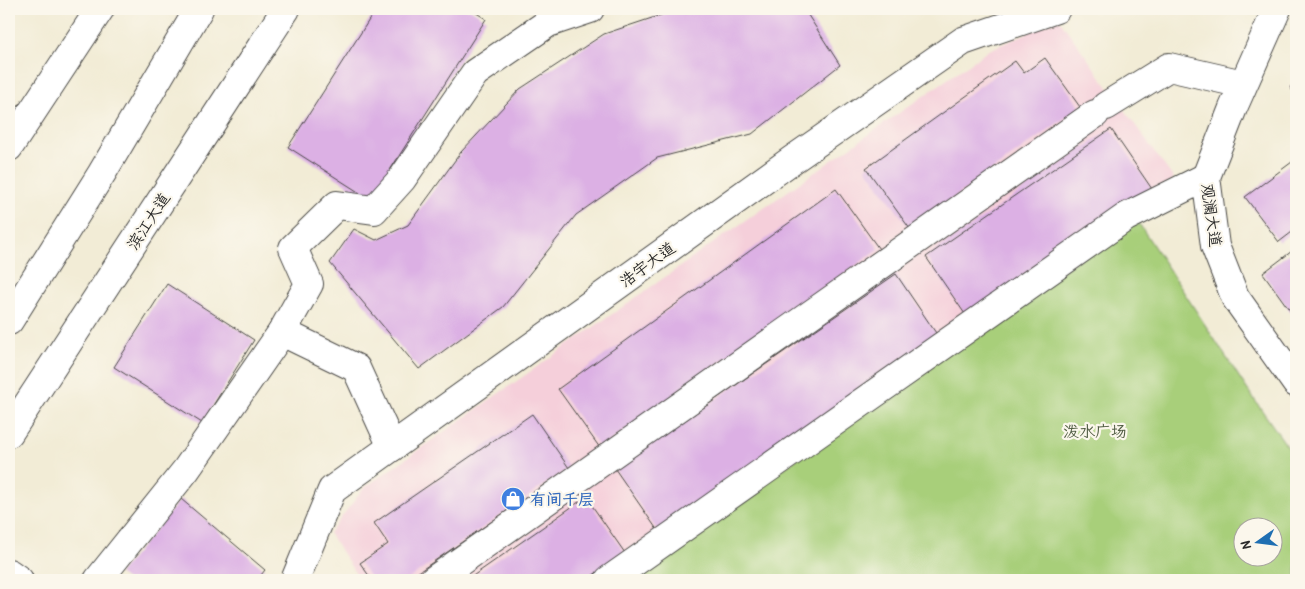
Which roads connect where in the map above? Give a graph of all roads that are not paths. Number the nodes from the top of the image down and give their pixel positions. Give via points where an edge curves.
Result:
1 (100, 9) edge
2 (198, 9) edge
3 (286, 9) edge
4 (590, 9) edge
5 (1056, 9) edge
6 (1277, 9) edge
7 (1244, 84) junction
8 (9, 147) edge
9 (1206, 177) junction
10 (9, 321) edge
11 (282, 332) junction
12 (1296, 383) edge
13 (9, 433) edge
14 (392, 447) junction
15 (9, 573) edge
16 (18, 580) edge
17 (98, 580) edge
18 (295, 580) edge
19 (434, 580) edge
20 (609, 580) edge

1 - 8 street
2 - 10 street via 102,173
3 - 13 street, 滨江大道
4 - 11 street via 548,23 475,73 402,179 374,210 337,205 292,248 308,284
5 - 14 street, 浩宇大道 via 963,41
6 - 7 street, 观澜大道
7 - 9 street, 观澜大道
7 - 19 street via 1169,67 1101,110
9 - 12 street, 观澜大道 via 1215,246 1235,297
9 - 20 street via 1126,217
11 - 14 street via 356,368
11 - 17 street via 186,470
14 - 18 street, 浩宇大道 via 332,490
15 - 16 street

